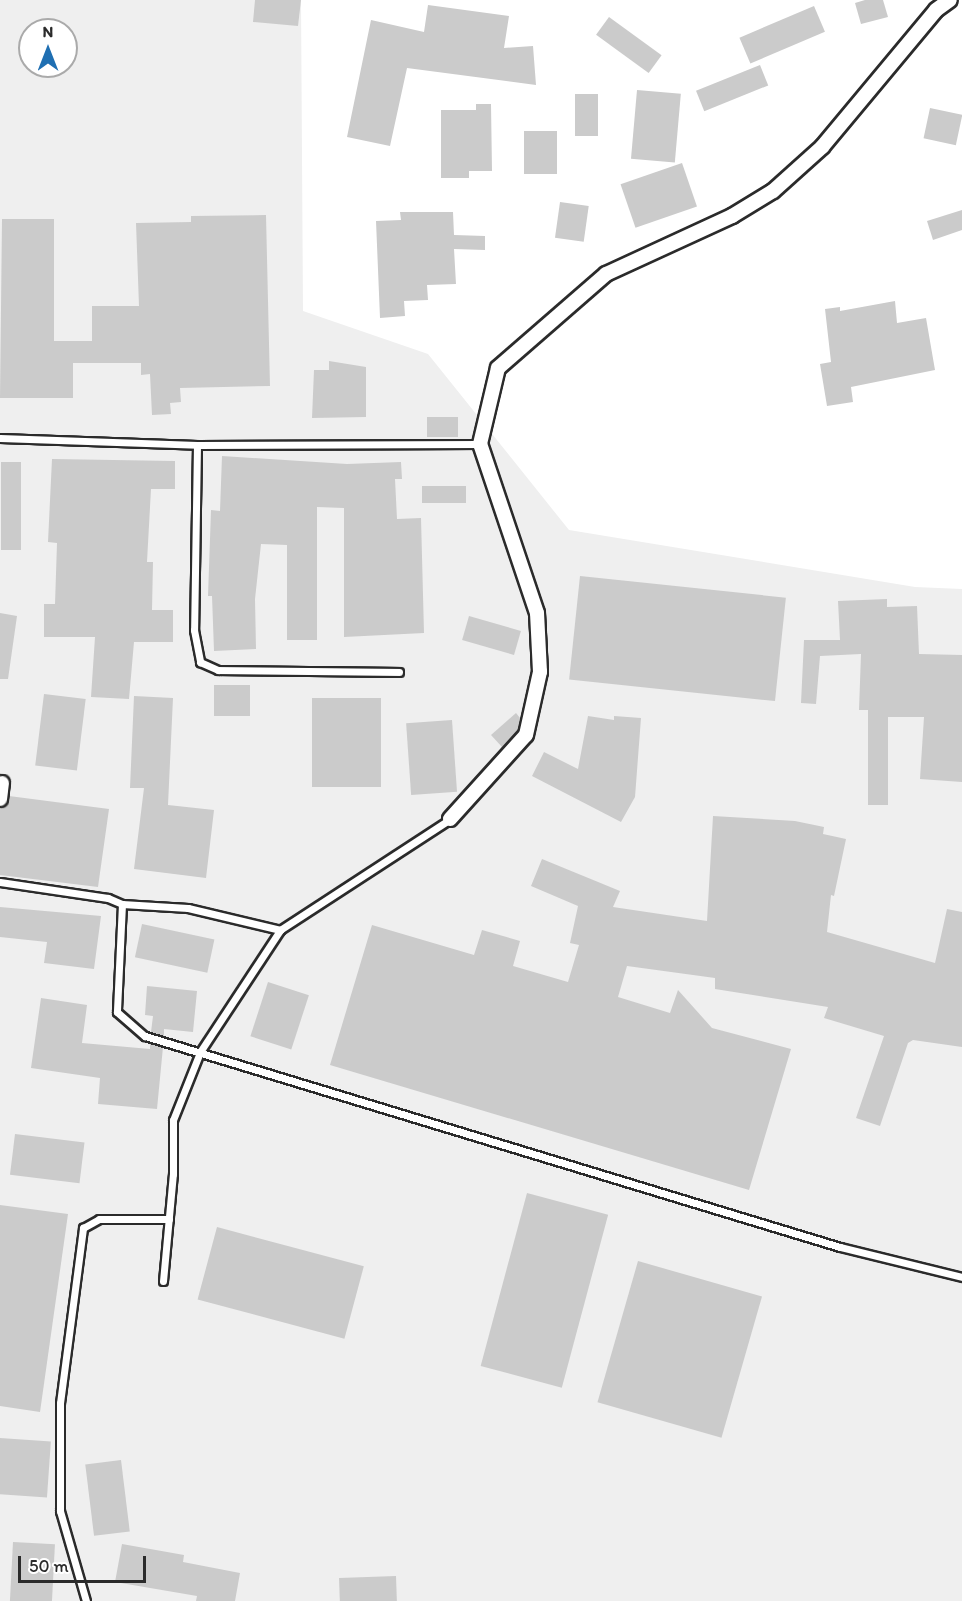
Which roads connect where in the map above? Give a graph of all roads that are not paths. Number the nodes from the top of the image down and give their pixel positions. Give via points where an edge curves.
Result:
1 (950, 0) edge
2 (0, 438) edge
3 (480, 444) junction
4 (197, 445) junction
5 (399, 672) dead end
6 (2, 783) dead end
7 (0, 799) edge
8 (450, 819) joint
9 (0, 882) edge
10 (122, 904) junction
11 (280, 930) junction
12 (200, 1052) junction
13 (168, 1219) junction
14 (962, 1277) edge
15 (163, 1281) dead end
16 (86, 1601) edge

1 - 3 street via 936,10 822,147 773,191 732,216 606,274 498,368
2 - 4 lane
3 - 4 lane
3 - 8 street via 537,613 540,672 526,735
4 - 5 lane via 194,630 200,662 218,669
6 - 7 street
8 - 11 lane
9 - 10 lane via 108,898
10 - 11 lane via 188,908
10 - 12 lane via 117,1012 145,1036
11 - 12 lane
12 - 13 lane via 172,1120
12 - 14 lane via 840,1246
13 - 15 lane
13 - 16 lane via 99,1219 84,1228 60,1403 60,1510

